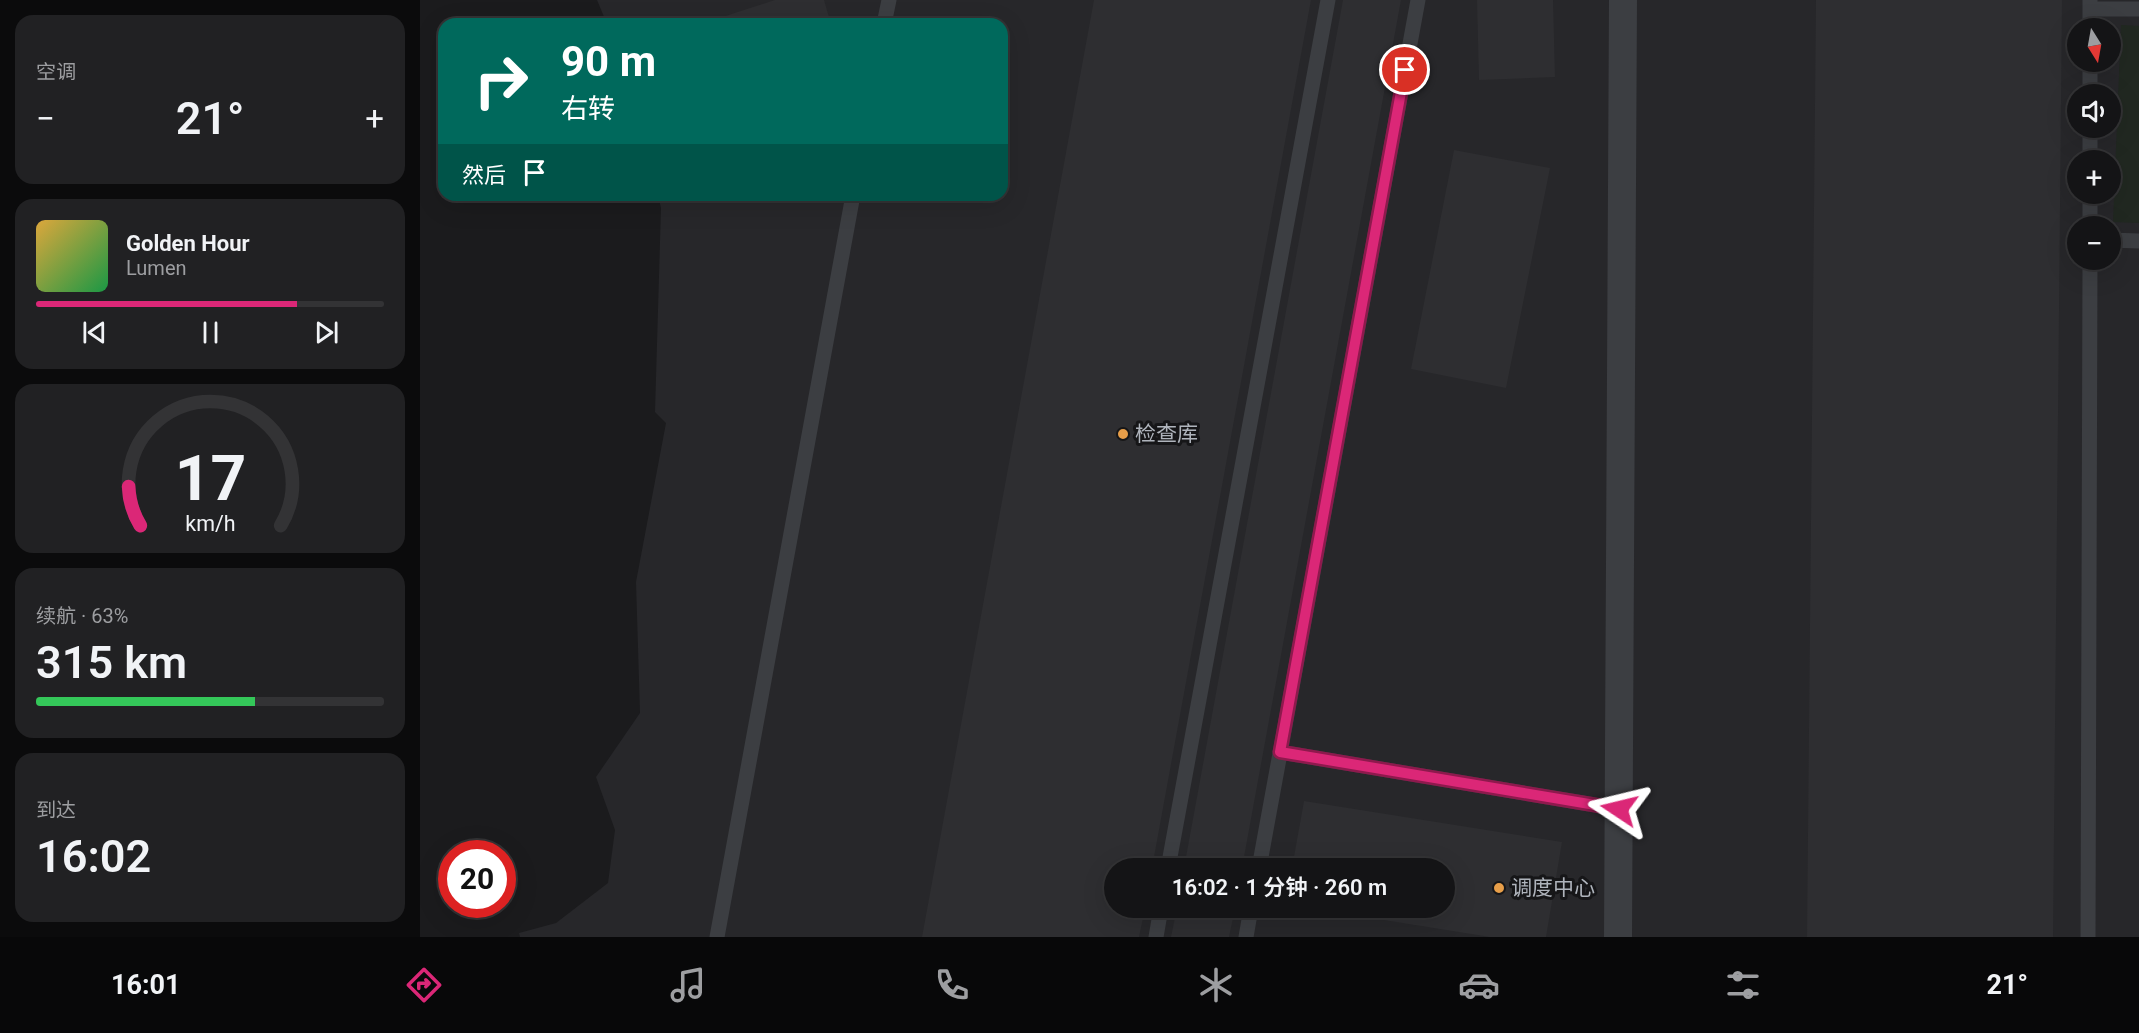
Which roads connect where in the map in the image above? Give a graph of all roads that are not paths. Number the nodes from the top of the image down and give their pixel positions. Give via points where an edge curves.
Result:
1 (889, 0) edge
2 (1328, 0) edge
3 (1418, 0) edge
4 (1623, 0) edge
5 (2090, 4) edge
6 (2139, 9) edge
7 (885, 18) edge
8 (852, 201) edge
9 (2121, 240) edge
10 (2139, 241) edge
11 (2090, 270) edge
12 (1280, 752) junction
13 (1619, 809) junction
14 (1170, 858) edge
15 (1260, 858) edge
16 (1159, 918) edge
17 (1249, 918) edge
18 (717, 937) edge
19 (1156, 937) edge
20 (1246, 937) edge
21 (1618, 937) edge
22 (2088, 937) edge

1 - 7 lane
2 - 14 lane
3 - 12 lane
4 - 13 street
5 - 6 lane
8 - 18 lane
9 - 10 lane
11 - 22 lane
12 - 13 lane
12 - 15 lane
13 - 21 street
16 - 19 lane
17 - 20 lane

